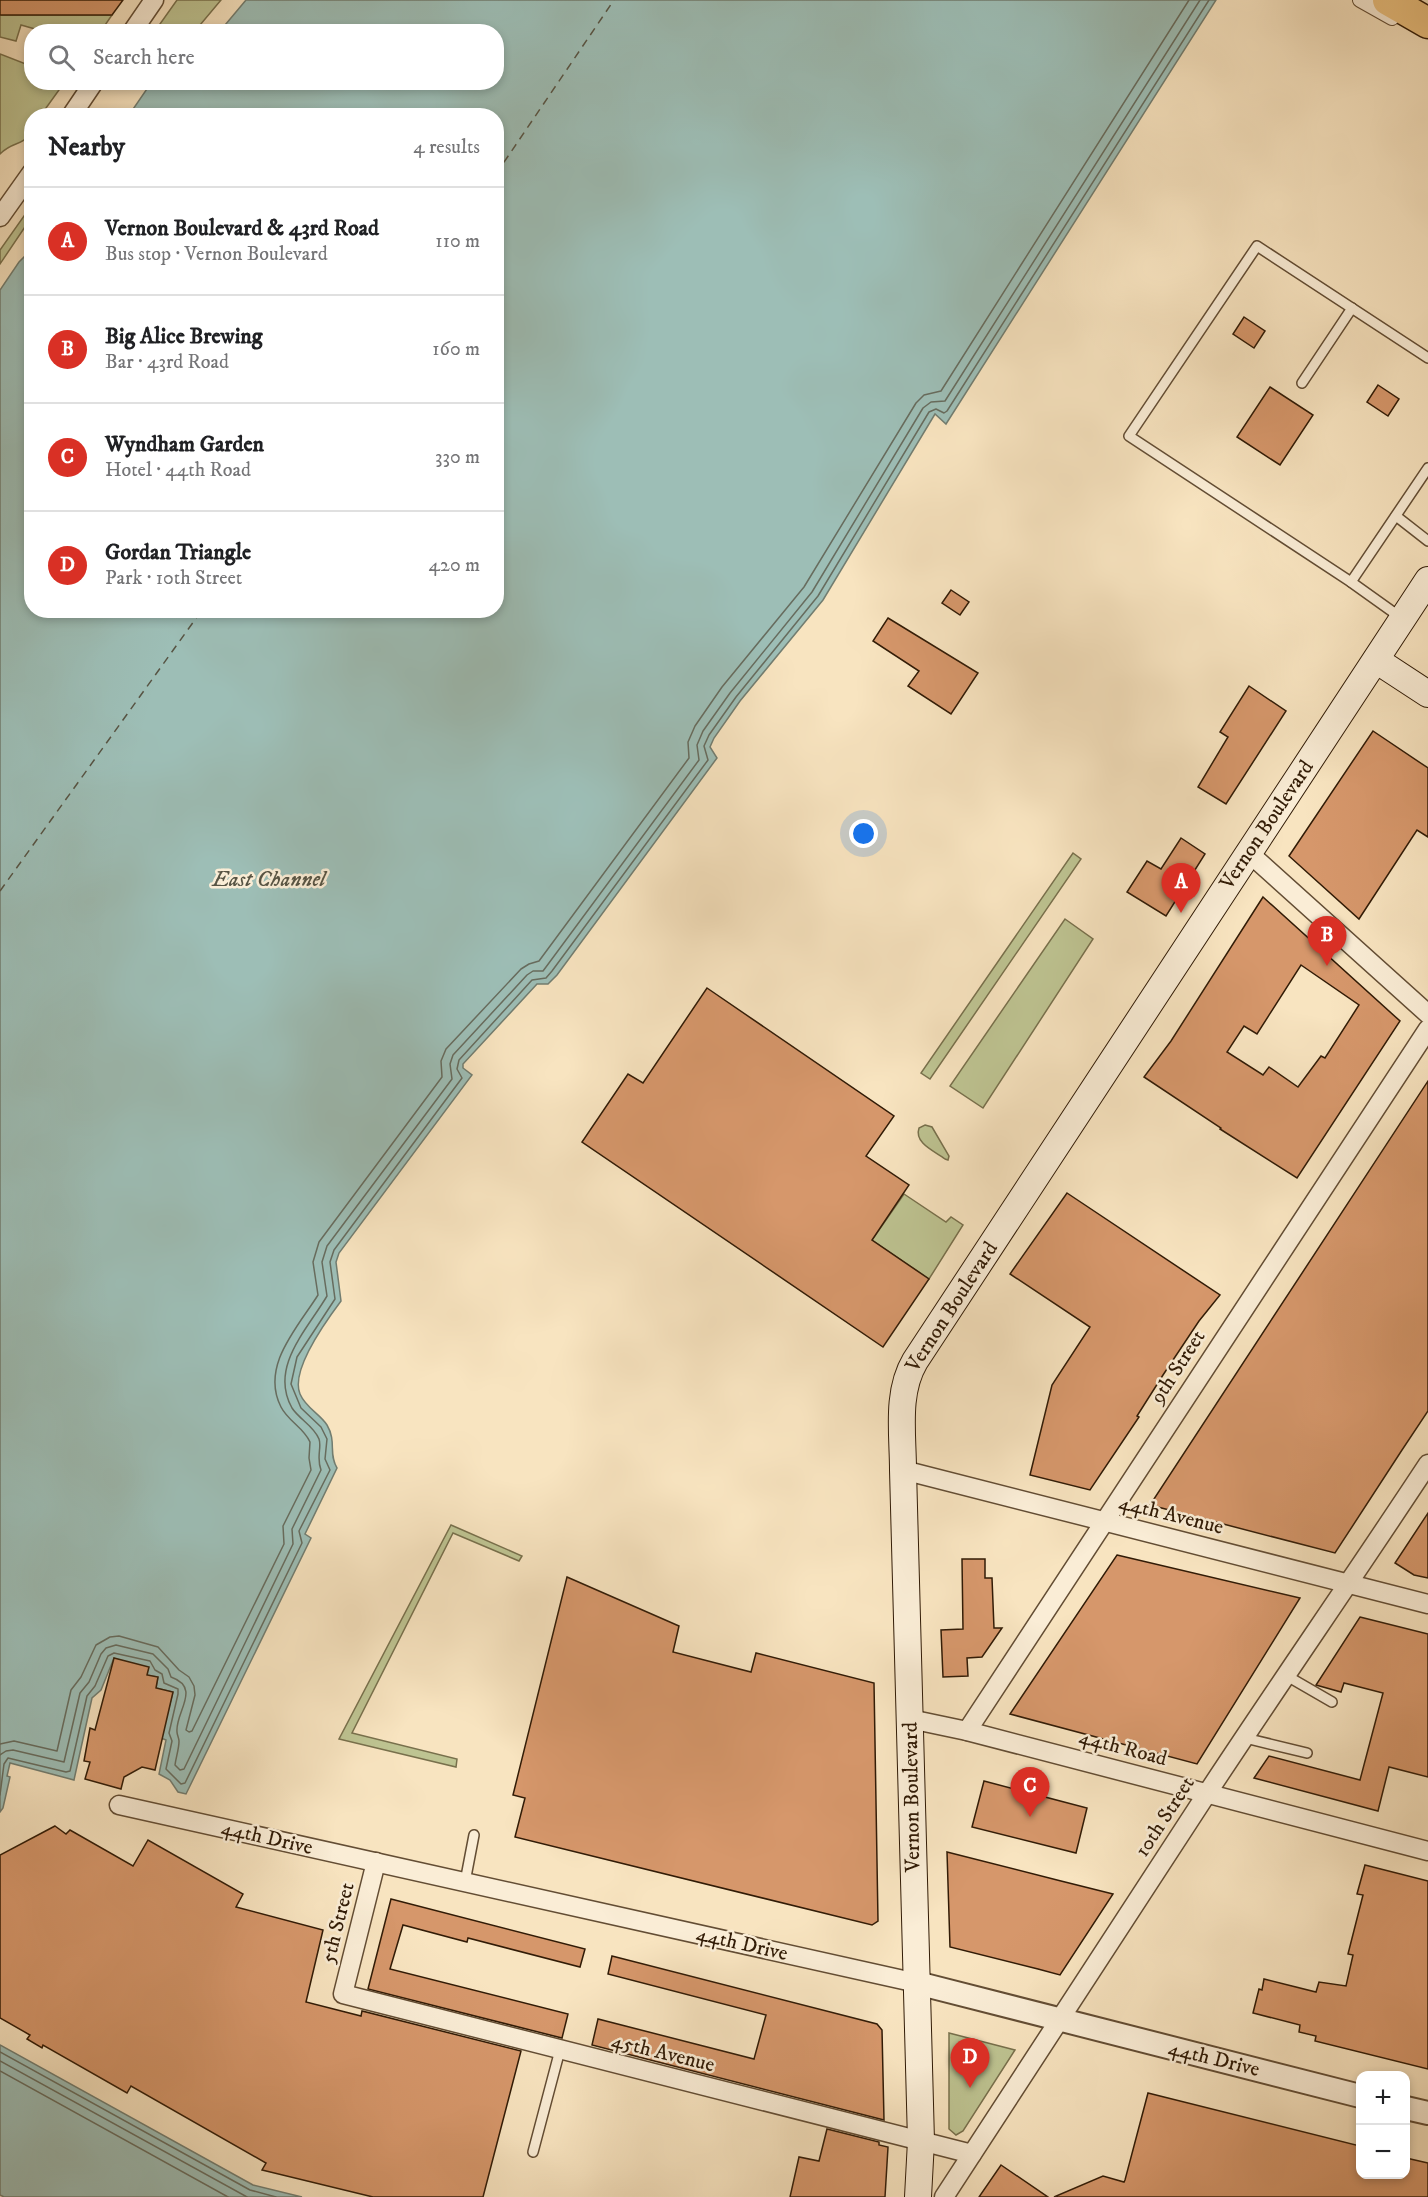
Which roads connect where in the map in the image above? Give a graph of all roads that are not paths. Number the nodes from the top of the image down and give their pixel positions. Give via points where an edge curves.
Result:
1 (154, 0) edge
2 (1360, 0) edge
3 (1388, 0) edge
4 (1408, 0) edge
5 (1425, 23) edge
6 (138, 24) edge
7 (89, 90) edge
8 (76, 108) edge
9 (24, 183) edge
10 (0, 217) edge
11 (1352, 308) junction
12 (1428, 358) edge
13 (1302, 383) dead end
14 (1428, 468) edge
15 (1396, 516) junction
16 (1428, 541) edge
17 (1428, 580) edge
18 (1351, 582) junction
19 (1403, 619) junction
20 (1376, 660) junction
21 (1428, 693) edge
22 (1249, 853) junction
23 (1428, 1014) edge
24 (1428, 1029) edge
25 (1428, 1464) edge
26 (903, 1470) junction
27 (1104, 1521) junction
28 (1350, 1583) junction
29 (1428, 1604) edge
30 (1287, 1676) junction
31 (1332, 1702) dead end
32 (910, 1719) junction
33 (966, 1731) junction
34 (1245, 1738) junction
35 (1308, 1753) dead end
36 (1207, 1794) junction
37 (119, 1805) dead end
38 (474, 1834) dead end
39 (1428, 1851) edge
40 (376, 1862) junction
41 (465, 1882) junction
42 (917, 1983) junction
43 (343, 1994) joint
44 (1060, 2020) junction
45 (560, 2050) junction
46 (1356, 2095) edge
47 (1410, 2109) edge
48 (1428, 2114) edge
49 (921, 2141) junction
50 (533, 2152) dead end
51 (972, 2154) junction
52 (918, 2197) edge
53 (944, 2197) edge

1 - 6 street
2 - 5 street
3 - 5 highway
4 - 5 highway
7 - 8 street
9 - 10 street
11 - 12 lane
11 - 13 lane
11 - 18 lane via 1257,246 1129,436
14 - 15 lane
15 - 16 lane
15 - 18 lane
17 - 19 main road, Vernon Boulevard
18 - 19 lane
19 - 20 main road, Vernon Boulevard
20 - 21 main road
20 - 22 main road, Vernon Boulevard
22 - 23 street
22 - 26 main road, Vernon Boulevard via 910,1369 904,1394
24 - 27 street, 9th Street
25 - 28 street, 10th Street
26 - 27 street, 44th Avenue
26 - 32 main road, Vernon Boulevard
27 - 28 street, 44th Avenue
27 - 33 street, 9th Street
28 - 29 street, 44th Avenue
28 - 30 street, 10th Street
30 - 31 lane
30 - 34 street, 10th Street
32 - 33 street, 44th Road
32 - 42 main road, Vernon Boulevard
33 - 36 street, 44th Road
34 - 35 lane
34 - 36 street, 10th Street
36 - 39 street, 44th Road
36 - 44 street, 10th Street
37 - 40 street, 44th Drive
38 - 41 lane
40 - 41 street, 44th Drive
40 - 43 street, 5th Street
41 - 42 street, 44th Drive
42 - 44 street, 44th Drive
42 - 49 main road, Vernon Boulevard
43 - 45 street, 45th Avenue
44 - 46 street, 44th Drive
44 - 51 street, 10th Street
45 - 49 street, 45th Avenue
45 - 50 lane
47 - 48 street
49 - 51 street, 45th Avenue
49 - 52 main road, Vernon Boulevard
51 - 53 street, 10th Street

